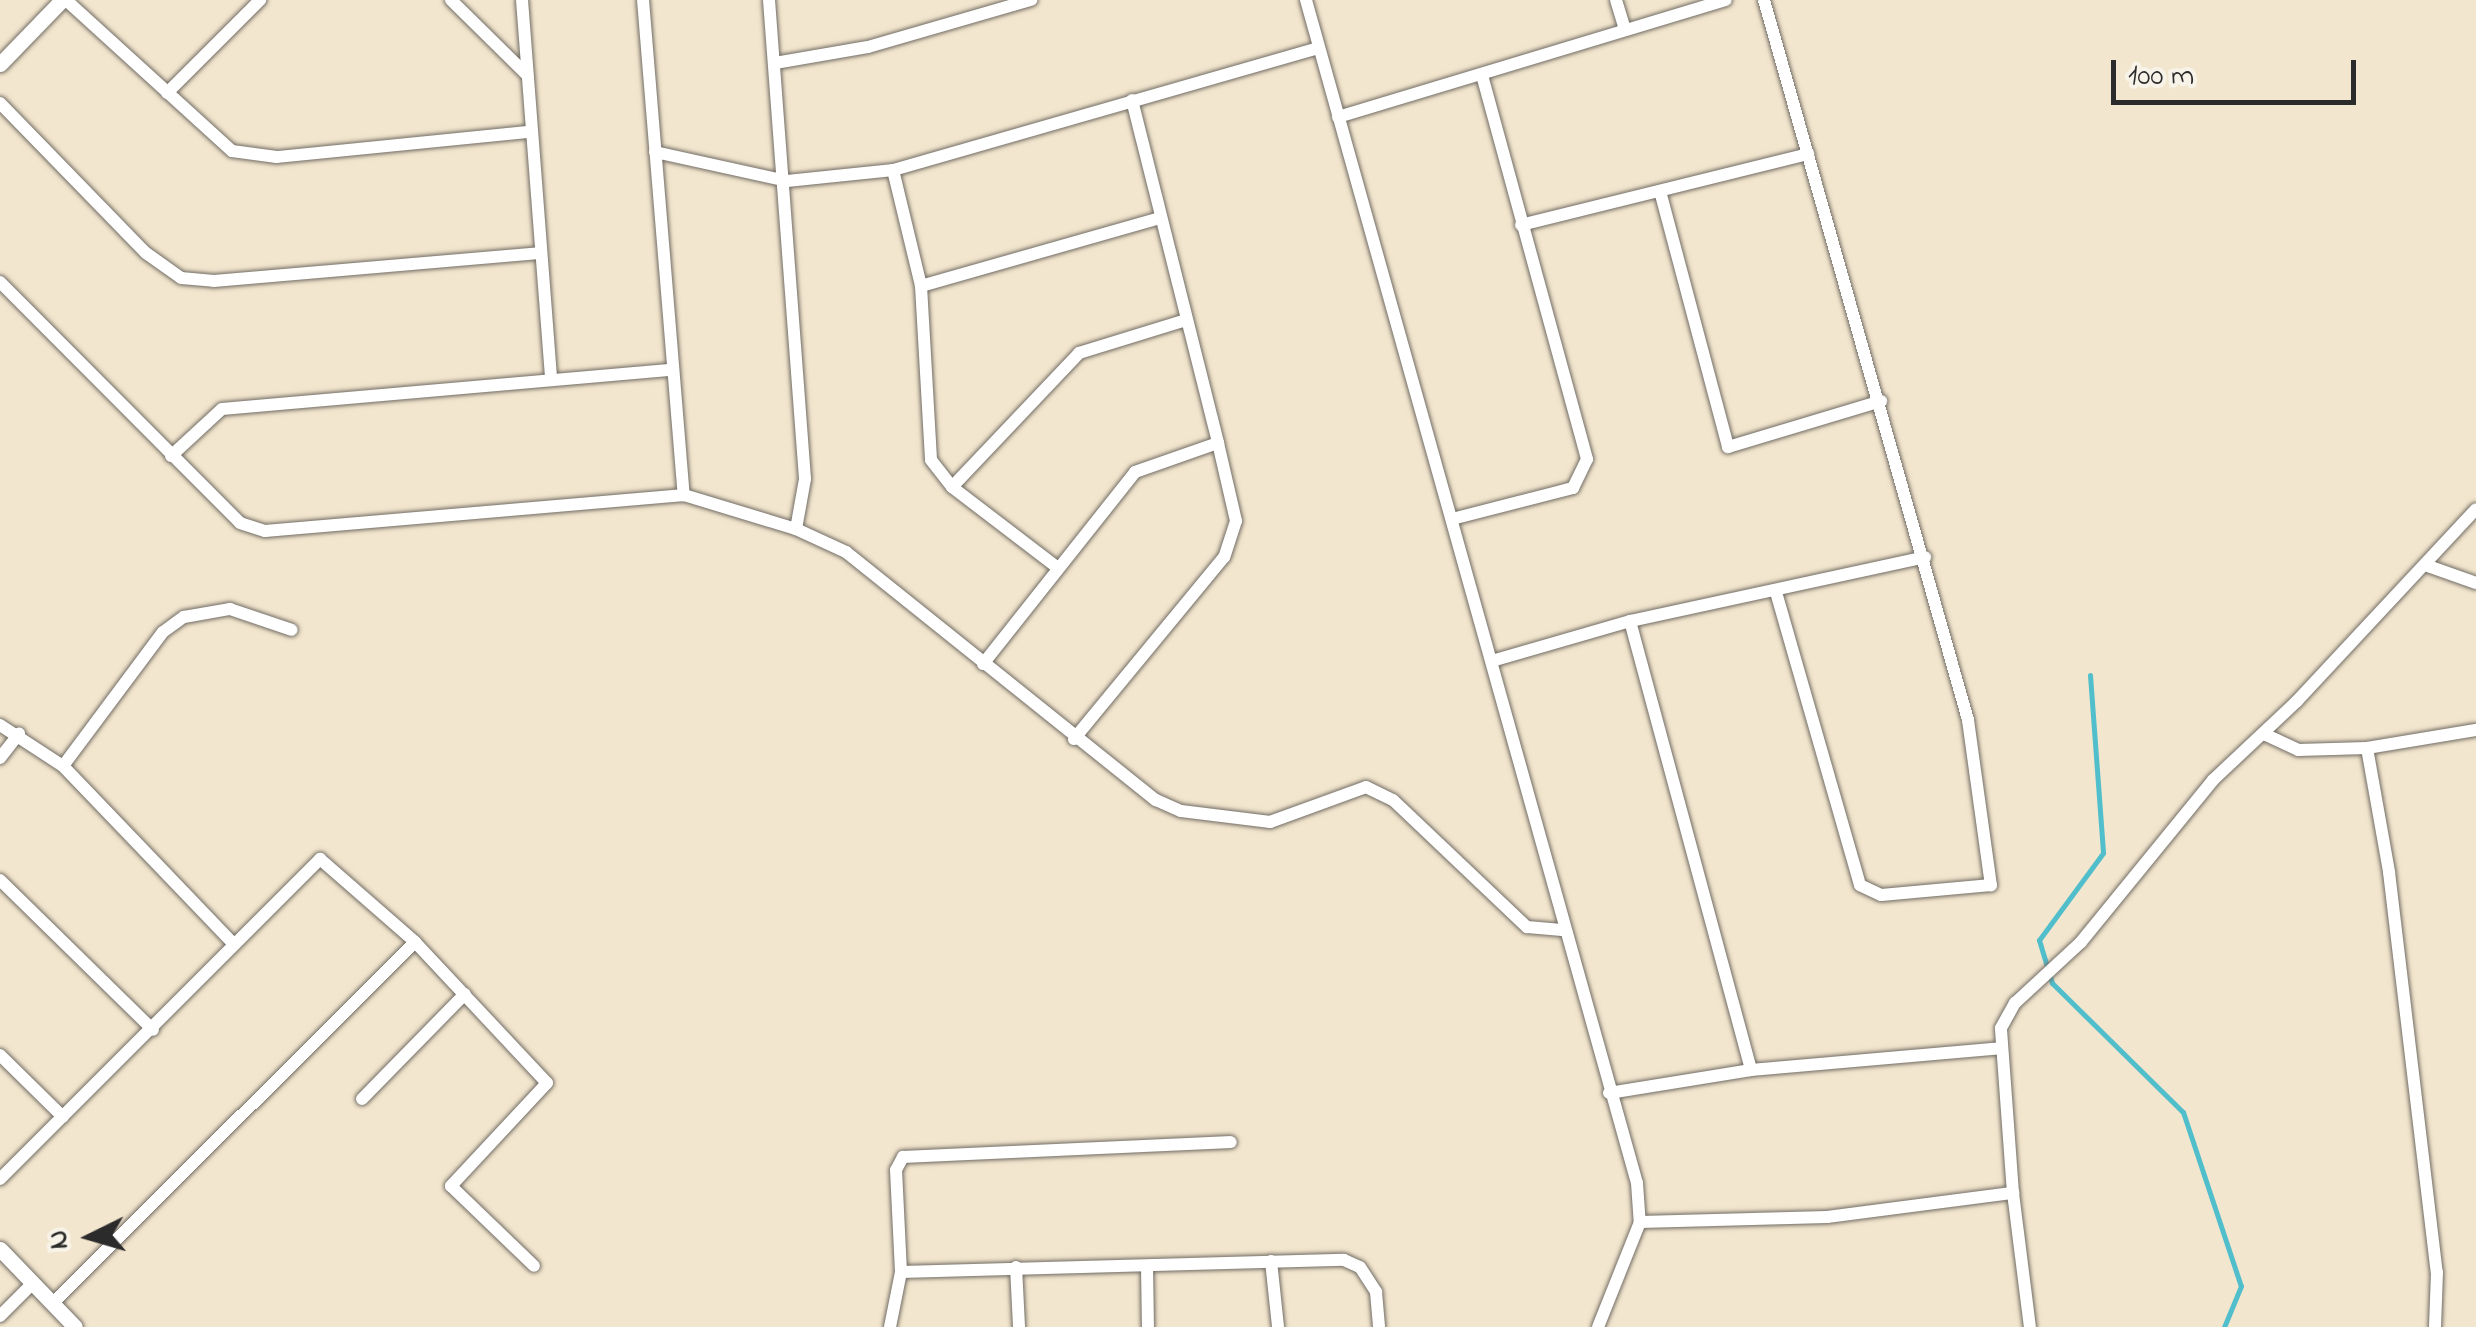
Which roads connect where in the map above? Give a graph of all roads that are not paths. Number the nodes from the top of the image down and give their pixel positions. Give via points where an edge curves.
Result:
1 (64, 0) edge
2 (260, 0) edge
3 (451, 0) edge
4 (522, 0) edge
5 (644, 0) edge
6 (768, 0) edge
7 (1031, 0) edge
8 (1306, 0) edge
9 (1616, 0) edge
10 (1726, 0) edge
11 (1764, 0) edge
12 (1625, 29) junction
13 (1318, 48) junction
14 (775, 63) junction
15 (0, 64) edge
16 (527, 75) junction
17 (1482, 76) junction
18 (167, 93) junction
19 (1132, 100) junction
20 (0, 103) edge
21 (1338, 117) junction
22 (530, 132) junction
23 (655, 152) junction
24 (1808, 154) junction
25 (893, 170) junction
26 (787, 181) junction
27 (1660, 191) junction
28 (1160, 218) junction
29 (1521, 225) junction
30 (539, 252) junction
31 (0, 282) edge
32 (921, 286) junction
33 (1186, 320) junction
34 (672, 370) junction
35 (551, 378) junction
36 (1881, 401) junction
37 (1218, 443) junction
38 (171, 456) junction
39 (952, 487) junction
40 (684, 495) junction
41 (2476, 508) edge
42 (1456, 518) junction
43 (796, 529) junction
44 (1926, 557) junction
45 (2428, 566) junction
46 (1058, 568) junction
47 (2476, 583) edge
48 (1776, 592) junction
49 (1630, 621) junction
50 (292, 630) dead end
51 (1496, 660) junction
52 (982, 664) junction
53 (0, 725) edge
54 (2476, 730) edge
55 (19, 734) junction
56 (2264, 734) junction
57 (1074, 739) junction
58 (2366, 748) junction
59 (0, 758) edge
60 (63, 766) junction
61 (0, 880) edge
62 (1562, 930) junction
63 (415, 942) junction
64 (234, 943) junction
65 (465, 994) junction
66 (153, 1030) junction
67 (2000, 1048) junction
68 (0, 1054) edge
69 (1751, 1070) junction
70 (1609, 1093) junction
71 (362, 1099) dead end
72 (63, 1117) junction
73 (1232, 1142) dead end
74 (0, 1178) edge
75 (2012, 1193) junction
76 (1640, 1222) junction
77 (0, 1249) edge
78 (1271, 1261) junction
79 (534, 1266) dead end
80 (1147, 1266) junction
81 (1016, 1267) junction
82 (901, 1272) junction
83 (34, 1283) junction
84 (53, 1304) junction
85 (0, 1316) edge
86 (75, 1327) edge
87 (890, 1327) edge
88 (1019, 1327) edge
89 (1148, 1327) edge
90 (1278, 1327) edge
91 (1379, 1327) edge
92 (1598, 1327) edge
93 (2030, 1327) edge
94 (2435, 1327) edge

1 - 15 street
1 - 18 street
2 - 18 street
3 - 16 street
4 - 16 street
5 - 23 street
6 - 14 street
7 - 14 street via 868,48
8 - 13 street
9 - 12 street
10 - 12 street
11 - 24 street
12 - 17 street
13 - 19 street
13 - 21 street
14 - 26 street
16 - 22 street
17 - 21 street
17 - 29 street
18 - 22 street via 232,152 277,157
19 - 25 street
19 - 28 street
20 - 30 street via 146,253 181,278 214,281
21 - 42 street
22 - 30 street
23 - 26 street
23 - 34 street
24 - 27 street
24 - 36 street
25 - 26 street
25 - 32 street
26 - 43 street via 804,478
27 - 29 street
27 - 36 street via 1728,447
28 - 32 street
28 - 33 street
29 - 42 street via 1587,458 1572,488
30 - 35 street
31 - 38 street
32 - 39 street via 926,431 931,460
33 - 37 street
33 - 39 street via 1080,353
34 - 35 street
34 - 40 street
35 - 38 street via 222,409
36 - 44 street
37 - 46 street via 1135,472
37 - 57 street via 1236,521 1224,557
38 - 40 street via 240,523 266,530
39 - 46 street
40 - 43 street
41 - 45 street
42 - 51 street
43 - 52 street via 846,552
44 - 48 street
44 - 48 street via 1968,720 1991,886 1881,895 1860,884
45 - 47 street
45 - 56 street
46 - 52 street
48 - 49 street
49 - 51 street
49 - 69 street
50 - 60 street via 230,609 184,617 164,632
51 - 62 street
52 - 57 street
53 - 55 street
54 - 58 street
55 - 59 street
55 - 60 street
56 - 58 street via 2298,750
56 - 67 street via 2213,780 2040,978 2000,1028
57 - 62 street via 1156,800 1216,818 1270,822 1300,816 1366,787 1392,800 1527,927
58 - 94 street via 2388,859 2437,1272
60 - 64 street
61 - 66 street
62 - 70 street
63 - 64 street via 320,859
63 - 65 street
63 - 84 street
64 - 66 street
65 - 71 street
65 - 79 street via 547,1083 451,1186
66 - 72 street
67 - 69 street
67 - 75 street
68 - 72 street
69 - 70 street
70 - 76 street via 1637,1184
72 - 74 street
73 - 82 street via 904,1158 896,1170
75 - 76 street via 1826,1217
75 - 93 street
76 - 92 street
77 - 83 street
78 - 80 street
78 - 90 street
78 - 91 street via 1344,1260 1360,1267 1376,1292
80 - 81 street
80 - 89 street
81 - 82 street
81 - 88 street
82 - 87 street
83 - 84 street
83 - 85 street
84 - 86 street

